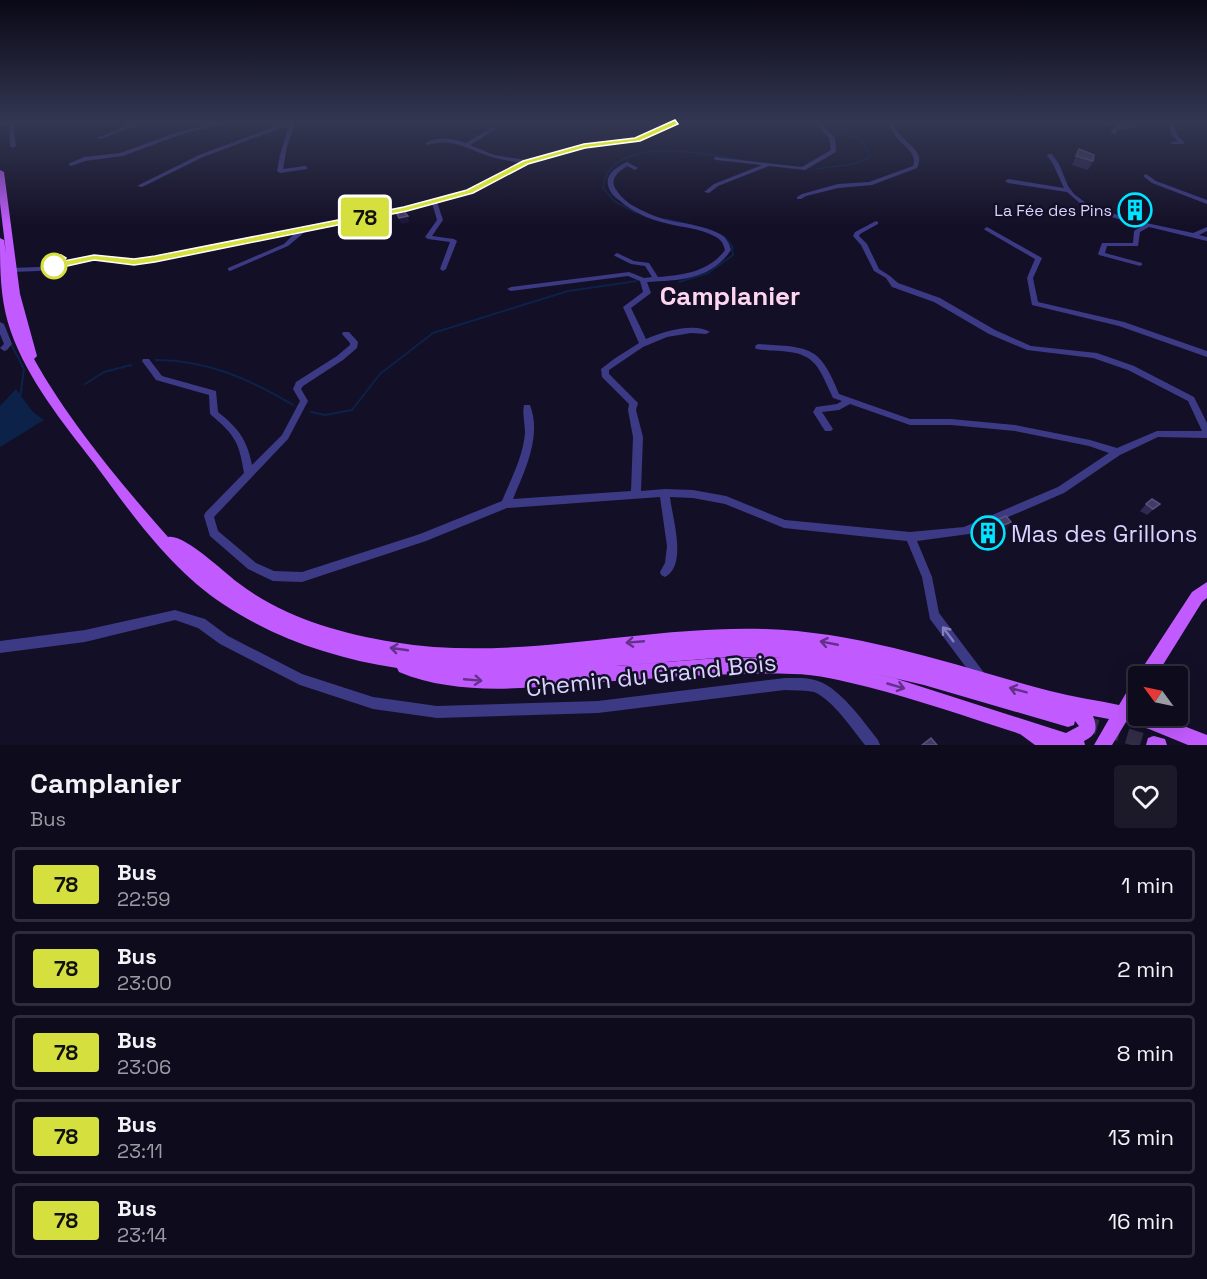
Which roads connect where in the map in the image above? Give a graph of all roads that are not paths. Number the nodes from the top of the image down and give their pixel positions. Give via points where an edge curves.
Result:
1 (100, 157) edge
2 (199, 157) edge
3 (281, 157) edge
4 (497, 157) edge
5 (545, 157) edge
6 (828, 157) edge
7 (917, 157) edge
8 (1051, 157) edge
9 (716, 158) dead end
10 (526, 162) junction
11 (71, 164) dead end
12 (767, 165) junction
13 (305, 168) dead end
14 (635, 168) dead end
15 (0, 172) edge
16 (1146, 176) dead end
17 (1008, 181) dead end
18 (140, 186) dead end
19 (1069, 191) junction
20 (707, 192) dead end
21 (799, 198) dead end
22 (434, 201) junction
23 (1207, 202) edge
24 (876, 223) dead end
25 (1149, 225) junction
26 (304, 229) junction
27 (987, 229) dead end
28 (1207, 229) edge
29 (1194, 235) junction
30 (1207, 239) edge
31 (0, 240) edge
32 (617, 255) dead end
33 (1140, 264) dead end
34 (39, 269) junction
35 (230, 269) dead end
36 (443, 269) dead end
37 (6, 276) edge
38 (656, 279) junction
39 (643, 281) junction
40 (511, 289) dead end
41 (0, 324) edge
42 (706, 332) dead end
43 (346, 333) dead end
44 (643, 342) junction
45 (759, 347) dead end
46 (4, 348) dead end
47 (1207, 354) edge
48 (146, 361) dead end
49 (849, 401) junction
50 (527, 407) dead end
51 (828, 429) dead end
52 (1207, 434) edge
53 (1117, 452) junction
54 (249, 474) junction
55 (665, 493) junction
56 (636, 496) junction
57 (506, 504) junction
58 (156, 532) junction
59 (910, 537) junction
60 (665, 572) dead end
61 (1207, 589) edge
62 (0, 647) edge
63 (396, 663) junction
64 (1153, 666) edge
65 (984, 681) junction
66 (1128, 704) edge
67 (1071, 712) junction
68 (1121, 715) junction
69 (1025, 727) junction
70 (1072, 743) edge
71 (1207, 743) edge
72 (873, 745) edge
73 (1048, 745) edge
74 (1102, 745) edge

1 - 11 street
2 - 18 street
3 - 13 street via 280,171
4 - 10 street
5 - 10 street
6 - 12 street via 804,169
7 - 21 street via 915,167 876,182 838,186
8 - 19 street
9 - 12 street
10 - 22 street via 470,192
12 - 20 street
14 - 38 street via 627,164 619,168 609,185 612,193 650,217 718,236 725,240 728,250 721,261 703,270
15 - 37 main road
16 - 23 street
17 - 19 street
19 - 25 street via 1101,212
22 - 26 street
22 - 36 street via 440,220 428,237 454,241
24 - 52 street via 856,236 876,270 889,276 895,285 937,300 992,332 1030,348 1108,359 1182,393 1191,399
25 - 29 street
25 - 33 street via 1137,231 1136,245 1104,244 1101,254
26 - 34 street via 155,259 134,262 94,257
26 - 35 street via 286,245
27 - 47 street via 1039,258 1030,278 1035,303 1121,324
28 - 29 street
29 - 30 street
31 - 37 main road
32 - 38 street via 647,264
34 - 37 street
34 - 37 street
37 - 58 main road via 17,334 33,362 66,417
38 - 39 street
39 - 40 street via 629,274
39 - 44 street via 645,297 627,307
41 - 46 street via 8,344
42 - 44 street via 681,329
43 - 54 street via 354,346 299,384 297,388 305,400 302,409 285,437
44 - 56 street via 605,369 605,375 634,403 638,437
45 - 49 street via 805,351 824,369 836,396
48 - 54 street via 159,378 213,393 214,413 239,434
49 - 51 street via 819,409 817,412
49 - 53 street via 910,422 1015,428
50 - 57 street via 531,424 529,445
52 - 53 street via 1157,434
53 - 59 street via 1061,490 965,531
54 - 57 street via 209,516 209,522 214,533 252,567 273,576 302,577 422,538
55 - 56 street
55 - 59 street via 726,500 784,524
55 - 60 street via 665,515 673,546 672,564
56 - 57 street
58 - 63 main road via 201,578 261,619 317,643
65 -> 58 main road via 891,655 811,639 762,636 715,635 539,653 452,656 392,649 356,642 272,612 242,596
65 -> 59 street via 933,615 927,577
61 - 64 main road via 1197,597
62 - 72 street, Chemin du Grand Bois via 85,636 175,615 201,623 224,640 300,679 373,704 437,712 598,707 785,684 816,686 844,708
63 - 67 main road via 501,666 717,650 774,650 889,669
63 -> 69 main road via 438,676 501,682 716,666 795,666 894,686
67 -> 65 main road
66 - 68 main road
67 - 68 main road
67 - 70 main road via 1087,722 1088,730
68 - 71 main road via 1156,723
68 - 74 main road
69 - 70 main road
69 - 73 main road

